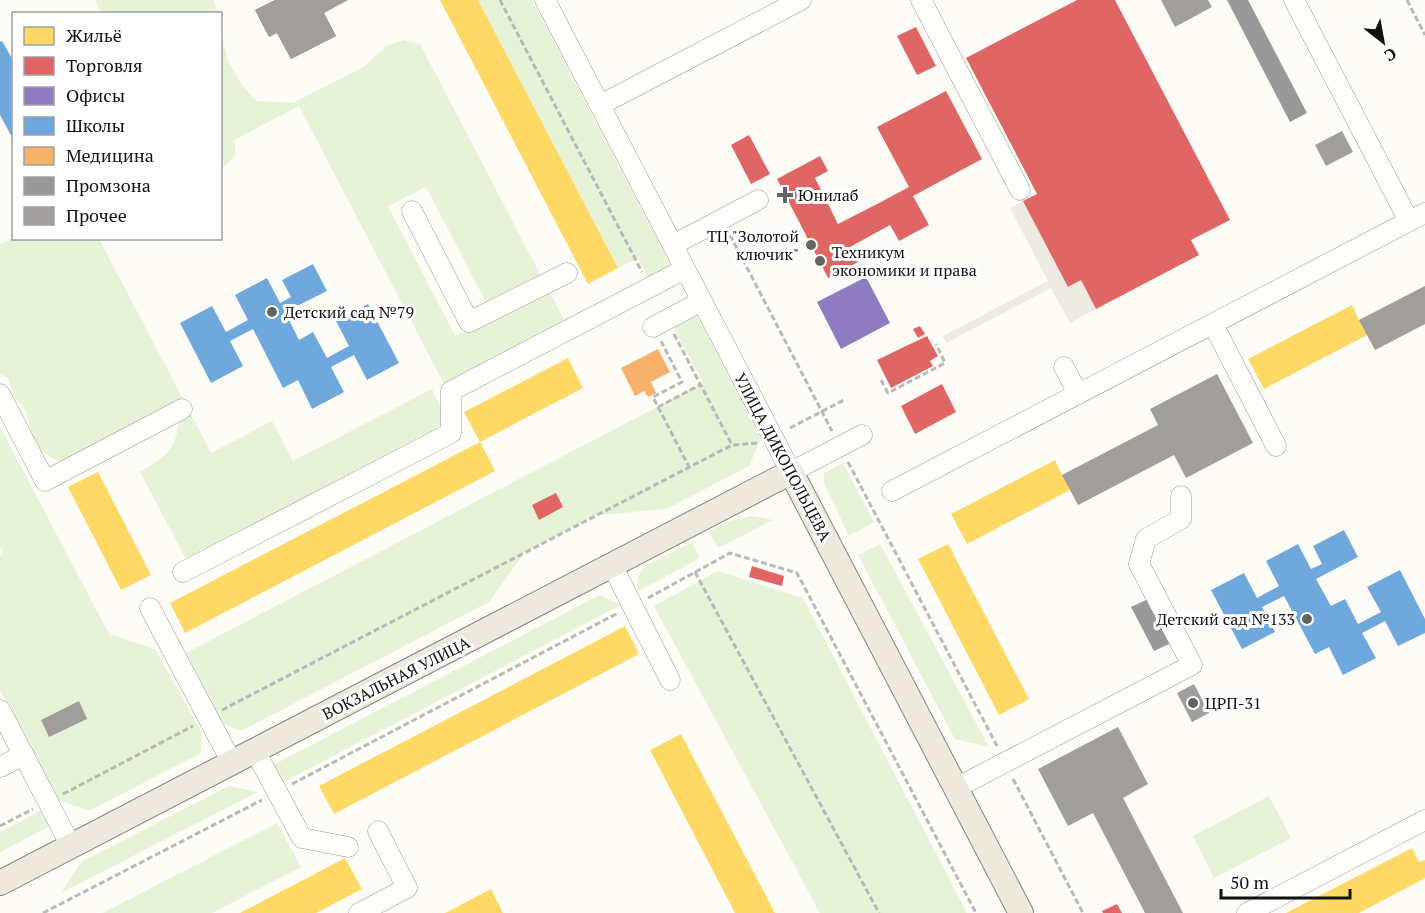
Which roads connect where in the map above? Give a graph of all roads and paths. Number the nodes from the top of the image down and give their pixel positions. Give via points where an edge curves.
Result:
1 (500, 0) edge
2 (545, 0) edge
3 (801, 0) edge
4 (921, 0) edge
5 (1294, 0) edge
6 (1407, 0) edge
7 (1425, 35) edge
8 (600, 105) junction
9 (1020, 190) dead end
10 (758, 200) dead end
11 (412, 210) dead end
12 (1417, 217) edge
13 (722, 220) junction
14 (673, 245) junction
15 (686, 269) junction
16 (567, 273) dead end
17 (650, 288) junction
18 (702, 301) junction
19 (660, 323) junction
20 (1213, 324) junction
21 (936, 345) dead end
22 (1064, 367) dead end
23 (881, 380) dead end
24 (700, 385) junction
25 (0, 394) edge
26 (1078, 394) junction
27 (844, 400) dead end
28 (658, 407) junction
29 (182, 409) dead end
30 (822, 411) junction
31 (790, 428) dead end
32 (833, 433) dead end
33 (862, 435) dead end
34 (761, 443) dead end
35 (732, 445) junction
36 (1276, 446) dead end
37 (846, 458) dead end
38 (689, 467) junction
39 (791, 472) junction
40 (892, 491) dead end
41 (1181, 496) dead end
42 (612, 565) junction
43 (183, 572) dead end
44 (695, 572) junction
45 (633, 606) junction
46 (150, 608) dead end
47 (670, 680) dead end
48 (0, 710) edge
49 (208, 718) junction
50 (255, 751) junction
51 (24, 755) junction
52 (232, 763) junction
53 (1005, 763) junction
54 (0, 767) edge
55 (956, 788) junction
56 (278, 792) junction
57 (48, 801) junction
58 (1425, 820) edge
59 (0, 826) edge
60 (378, 831) dead end
61 (71, 846) junction
62 (348, 847) dead end
63 (0, 884) edge
64 (1016, 911) edge
65 (43, 913) edge
66 (360, 913) edge
67 (879, 913) edge
68 (976, 913) edge
69 (1083, 913) edge
70 (1247, 913) edge

1 - 17 path
2 - 8 street, УЛИЦА ДИКОПОЛЬЦЕВА
3 - 8 street
4 - 9 street
5 - 12 street
6 - 7 path
8 - 14 street, УЛИЦА ДИКОПОЛЬЦЕВА
10 - 13 street
11 - 16 street via 469,322
12 - 20 street
13 - 14 street
13 - 30 path
14 - 15 street, УЛИЦА ДИКОПОЛЬЦЕВА
15 - 17 street
15 - 18 street, УЛИЦА ДИКОПОЛЬЦЕВА
17 - 43 street via 451,391 451,433
18 - 19 street
18 - 39 street, УЛИЦА ДИКОПОЛЬЦЕВА
19 - 24 path
19 - 28 path via 682,382 653,398
20 - 26 street
20 - 36 street
21 - 23 path via 945,363 888,393
22 - 26 street
24 - 28 path
24 - 35 path
25 - 29 street via 45,481
26 - 40 street
27 - 30 path
28 - 38 path
30 - 31 path
30 - 32 path
33 - 39 street
34 - 35 path
35 - 38 path
37 - 53 path
38 - 49 path
39 - 42 main road, ВОКЗАЛЬНАЯ УЛИЦА
39 - 55 main road, УЛИЦА ДИКОПОЛЬЦЕВА
41 - 53 street via 1181,519 1146,539 1139,564 1192,665
42 - 45 street
42 - 50 main road, ВОКЗАЛЬНАЯ УЛИЦА
44 - 45 path
44 - 67 path
44 - 68 path via 730,552 797,573
45 - 47 street
45 - 56 path
46 - 49 street
48 - 51 street
49 - 52 street
49 - 57 path
50 - 52 main road, ВОКЗАЛЬНАЯ УЛИЦА
50 - 56 street
51 - 54 street
51 - 57 street
52 - 61 main road, ВОКЗАЛЬНАЯ УЛИЦА
53 - 55 street
53 - 69 path
55 - 64 main road, УЛИЦА ДИКОПОЛЬЦЕВА
56 - 62 street via 302,838
56 - 65 path
57 - 59 path
57 - 61 street
58 - 70 street
60 - 66 street via 407,888
61 - 63 main road, ВОКЗАЛЬНАЯ УЛИЦА

